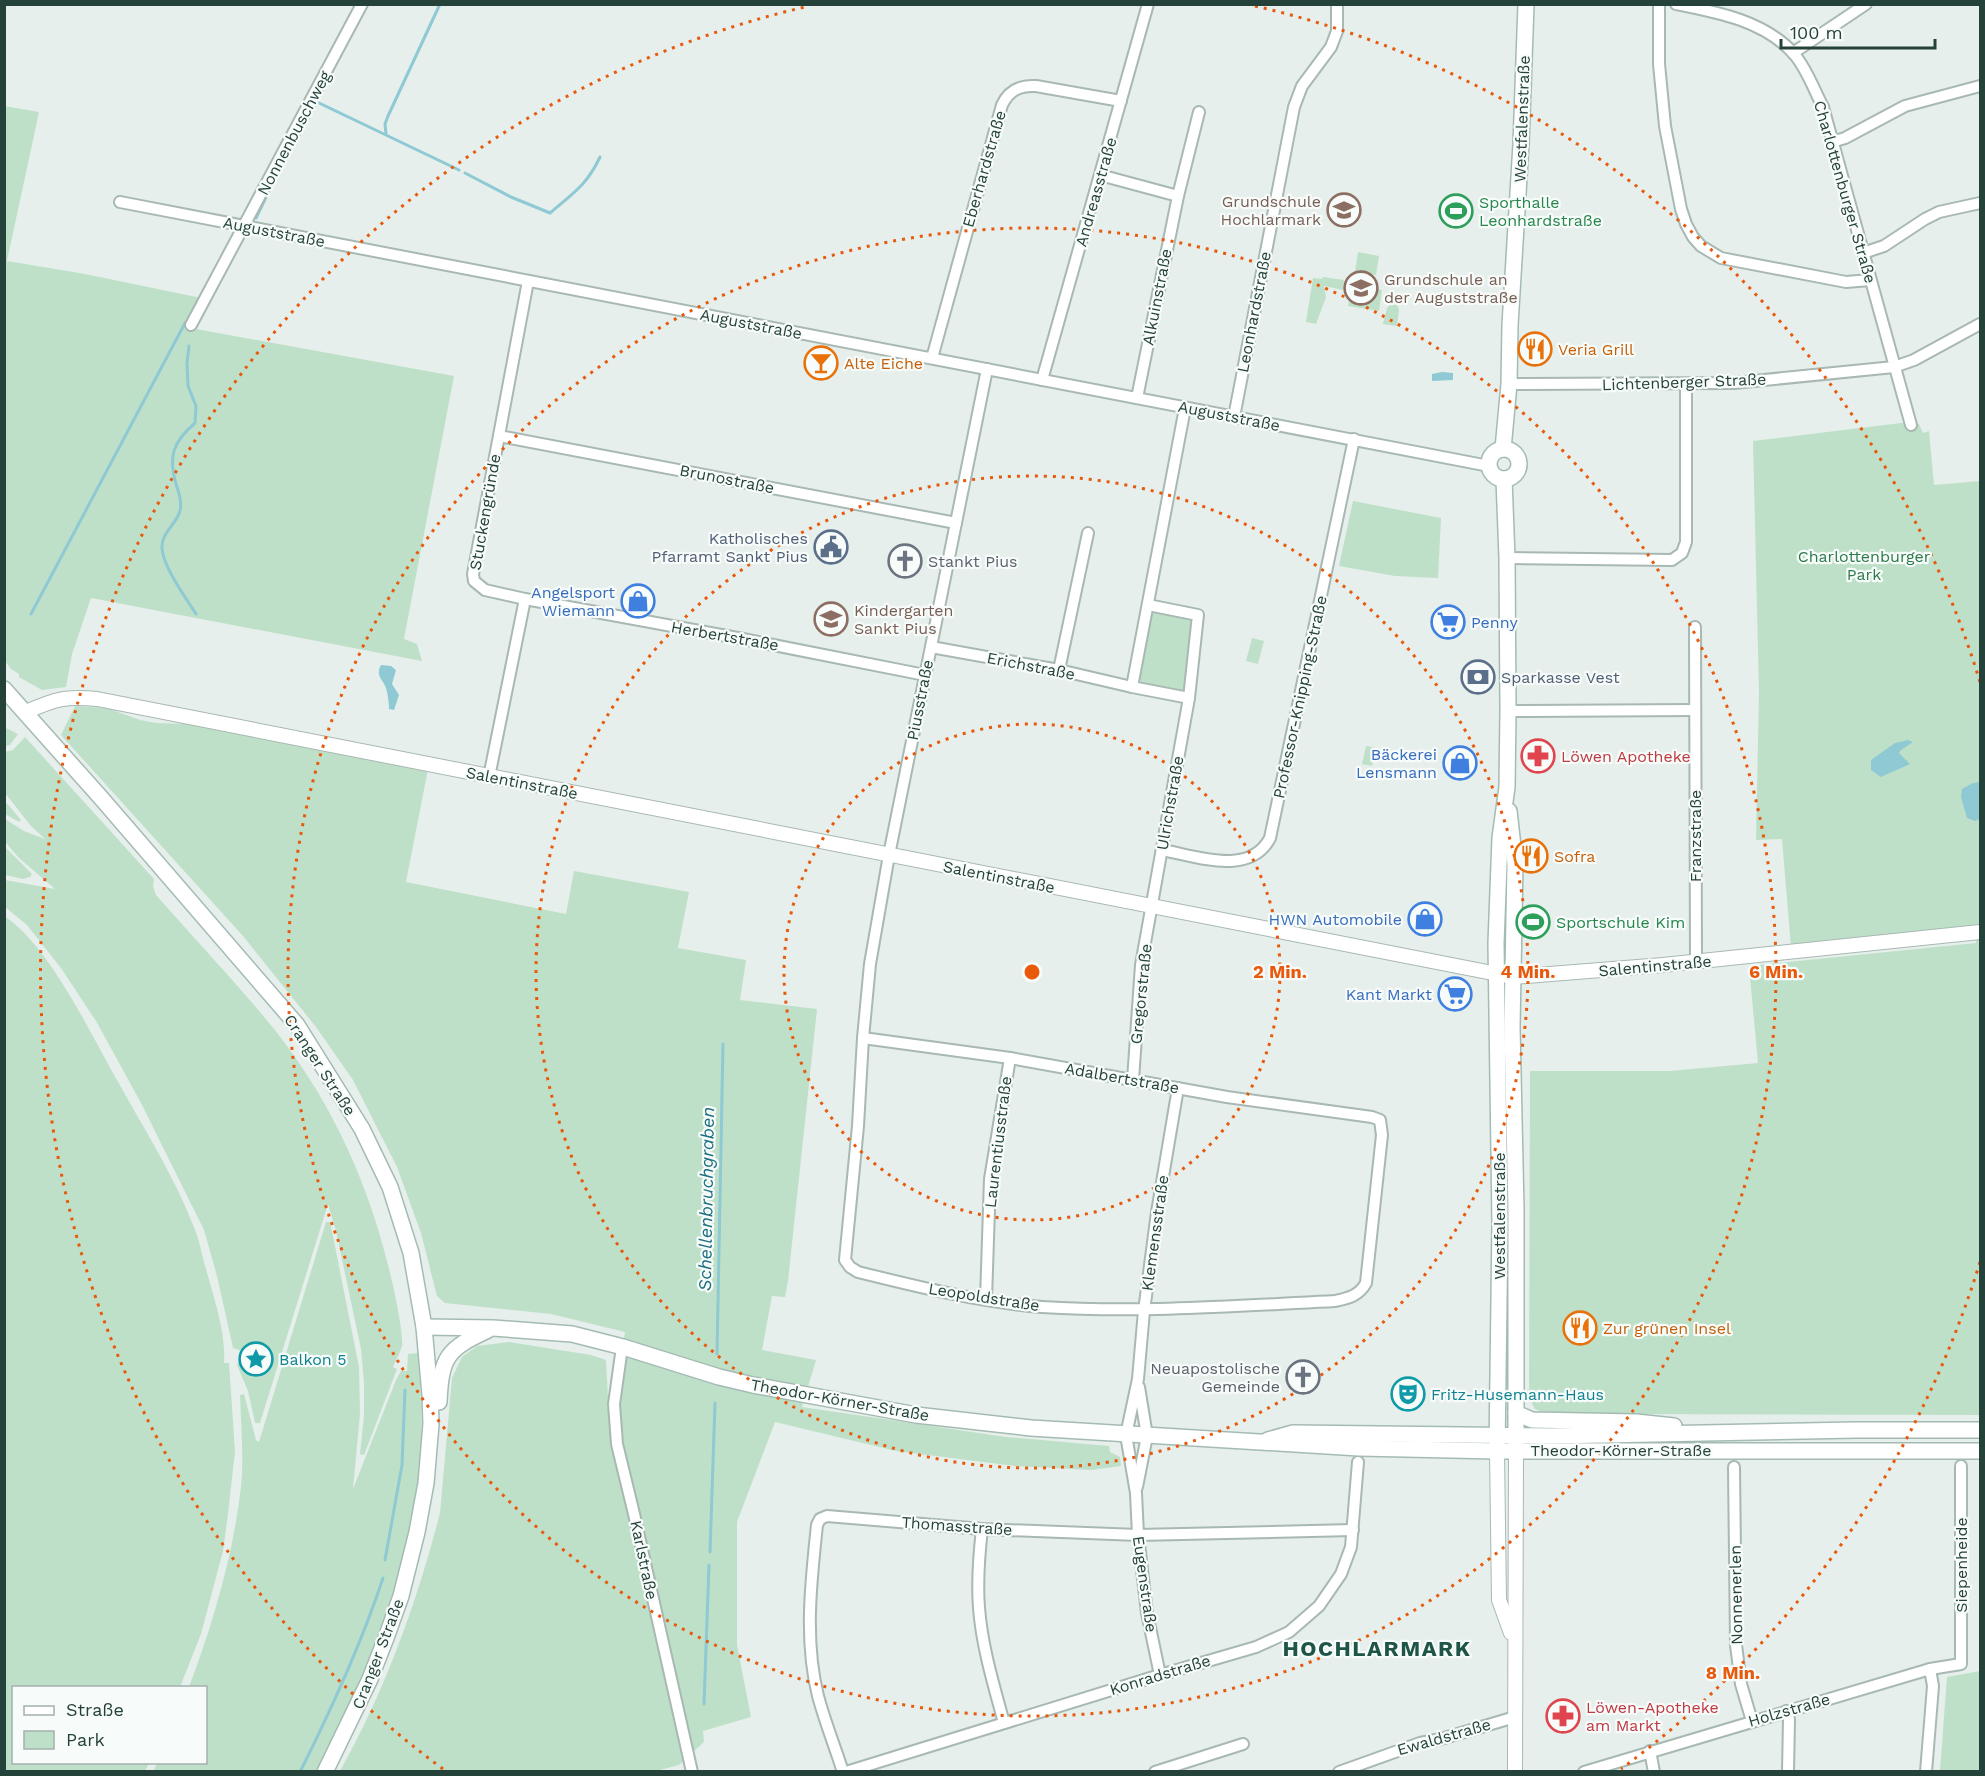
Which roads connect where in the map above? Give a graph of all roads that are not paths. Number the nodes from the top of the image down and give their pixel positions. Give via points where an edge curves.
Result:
1 (362, 4) edge
2 (1149, 4) edge
3 (1337, 4) edge
4 (1526, 4) edge
5 (1659, 4) edge
6 (1676, 4) edge
7 (1866, 4) edge
8 (1793, 53) junction
9 (1980, 86) edge
10 (1121, 101) junction
11 (1199, 112) dead end
12 (1832, 142) junction
13 (1100, 175) junction
14 (1178, 196) junction
15 (120, 202) dead end
16 (1980, 203) edge
17 (244, 226) junction
18 (1863, 253) junction
19 (1870, 280) junction
20 (528, 281) junction
21 (1980, 324) edge
22 (191, 325) dead end
23 (932, 358) junction
24 (1894, 367) junction
25 (987, 369) junction
26 (1042, 380) junction
27 (1509, 384) junction
28 (1686, 384) junction
29 (1137, 398) junction
30 (1185, 408) junction
31 (1234, 417) junction
32 (1911, 425) dead end
33 (499, 436) junction
34 (1354, 439) junction
35 (1503, 449) junction
36 (1489, 466) junction
37 (1504, 479) junction
38 (956, 523) junction
39 (1088, 533) dead end
40 (1507, 558) junction
41 (525, 599) junction
42 (1148, 605) junction
43 (1695, 627) dead end
44 (931, 647) junction
45 (1059, 670) junction
46 (925, 675) junction
47 (1132, 687) junction
48 (4, 689) edge
49 (1189, 698) junction
50 (1508, 711) junction
51 (1695, 711) junction
52 (26, 712) junction
53 (489, 777) junction
54 (1507, 787) junction
55 (1162, 850) junction
56 (889, 855) junction
57 (1152, 908) junction
58 (1980, 932) edge
59 (1696, 962) junction
60 (1497, 974) junction
61 (1513, 977) junction
62 (863, 1038) junction
63 (1010, 1058) junction
64 (1133, 1080) junction
65 (1178, 1088) junction
66 (1380, 1120) joint
67 (986, 1299) junction
68 (1144, 1311) junction
69 (424, 1327) junction
70 (493, 1328) junction
71 (622, 1347) junction
72 (1138, 1379) junction
73 (1516, 1413) junction
74 (1980, 1430) edge
75 (1725, 1432) junction
76 (1126, 1435) junction
77 (1147, 1436) junction
78 (1497, 1443) junction
79 (1516, 1444) junction
80 (1980, 1450) edge
81 (1358, 1462) dead end
82 (1961, 1466) dead end
83 (1734, 1467) dead end
84 (1136, 1493) junction
85 (982, 1529) junction
86 (1353, 1530) junction
87 (417, 1532) junction
88 (1138, 1535) junction
89 (1514, 1643) junction
90 (1961, 1664) joint
91 (1930, 1669) junction
92 (1160, 1675) junction
93 (1786, 1711) junction
94 (1515, 1717) junction
95 (1752, 1721) junction
96 (1004, 1723) junction
97 (1243, 1744) dead end
98 (1650, 1751) junction
99 (325, 1772) edge
100 (692, 1772) edge
101 (844, 1772) edge
102 (1155, 1772) edge
103 (1339, 1772) edge
104 (1515, 1772) edge
105 (1584, 1772) edge
106 (1654, 1772) edge
107 (1788, 1772) edge
108 (1926, 1772) edge

1 - 17 street, Nonnenbuschweg
2 - 10 street, Andreasstraße
3 - 31 street, Leonhardstraße via 1337,31 1331,47 1302,86 1294,107
4 - 27 main road, Westfalenstraße
5 - 19 street via 1665,126 1681,209 1693,237 1721,258 1845,282
6 - 8 street, Charlottenburger Straße via 1750,24
7 - 8 street
8 - 12 street, Charlottenburger Straße via 1822,107
9 - 12 street via 1905,106
10 - 13 street, Andreasstraße
10 - 23 street, Eberhardstraße via 1025,85 1007,94
11 - 14 street, Alkuinstraße
12 - 18 street, Charlottenburger Straße
13 - 14 street
13 - 26 street, Andreasstraße
14 - 29 street, Alkuinstraße
15 - 17 street, Auguststraße
16 - 18 street via 1939,212 1884,246
17 - 20 street, Auguststraße
17 - 22 street, Nonnenbuschweg
18 - 19 street, Charlottenburger Straße
19 - 24 street, Charlottenburger Straße
20 - 23 street, Auguststraße
20 - 33 street, Stuckengründe
21 - 24 street, Lichtenberger Straße
23 - 25 street, Auguststraße
24 - 28 street, Lichtenberger Straße
24 - 32 street, Charlottenburger Straße
25 - 26 street, Auguststraße
25 - 38 street, Piusstraße
26 - 29 street, Auguststraße
27 - 28 street, Lichtenberger Straße
27 - 35 main road, Westfalenstraße
28 - 40 street via 1686,542 1678,557
29 - 30 street, Auguststraße
30 - 31 street, Auguststraße
30 - 42 street
31 - 34 street, Auguststraße
33 - 38 street, Brunostraße
33 - 41 street, Stuckengründe via 474,581 485,590
34 - 36 street, Auguststraße
34 - 55 street, Professor-Knipping-Straße via 1270,838 1257,855 1245,860 1214,860
35 - 36 main road via 1492,454
35 - 37 main road via 1515,455 1519,464 1516,473
36 - 37 main road via 1496,477
37 - 40 main road, Westfalenstraße
38 - 44 street, Piusstraße
39 - 45 street
40 - 50 main road, Westfalenstraße
41 - 46 street, Herbertstraße
41 - 53 street
42 - 47 street
42 - 49 street, Ulrichstraße via 1198,615
43 - 51 street, Franzstraße
44 - 45 street, Erichstraße
44 - 46 street, Piusstraße
45 - 47 street, Erichstraße
46 - 56 street, Piusstraße
47 - 49 street
48 - 52 main road, Cranger Straße
49 - 55 street, Ulrichstraße
50 - 51 street
50 - 54 main road, Westfalenstraße
51 - 59 street, Franzstraße
52 - 53 street, Salentinstraße via 60,698 97,699
52 - 69 main road, Cranger Straße via 297,1024 362,1129 390,1187 411,1253
53 - 56 street, Salentinstraße
54 - 60 main road, Westfalenstraße via 1500,838
54 - 61 main road, Westfalenstraße via 1515,864
55 - 57 street, Ulrichstraße
56 - 57 street, Salentinstraße
56 - 62 street, Leopoldstraße via 870,964
57 - 60 street, Salentinstraße
57 - 64 street, Gregorstraße via 1141,965
58 - 59 street, Salentinstraße
59 - 61 street, Salentinstraße
60 - 61 street, Salentinstraße
60 - 78 main road, Westfalenstraße
61 - 73 main road, Westfalenstraße
62 - 63 street, Adalbertstraße
62 - 67 street, Leopoldstraße via 845,1260 858,1272
63 - 64 street, Adalbertstraße
63 - 67 street, Laurentiusstraße via 990,1179
64 - 65 street, Adalbertstraße
65 - 66 street, Adalbertstraße
65 - 68 street, Klemensstraße
66 - 68 street, Leopoldstraße via 1383,1135 1366,1283 1361,1291 1335,1301
67 - 68 street, Leopoldstraße
68 - 72 street, Klemensstraße
69 - 70 main road, Theodor-Körner-Straße
69 - 87 main road, Cranger Straße via 430,1424 426,1483
70 - 71 main road, Theodor-Körner-Straße via 572,1334
70 - 87 main road, Cranger Straße via 456,1347 441,1370 429,1511
71 - 76 main road, Theodor-Körner-Straße via 724,1378 916,1415
71 - 100 street, Karlstraße via 614,1404 617,1444
72 - 76 street, Klemensstraße
72 - 77 street, Klemensstraße
73 - 75 main road, Theodor-Körner-Straße via 1532,1420 1636,1422
73 - 79 main road, Westfalenstraße
74 - 75 main road, Theodor-Körner-Straße
75 - 79 main road, Theodor-Körner-Straße
76 - 77 main road, Theodor-Körner-Straße
76 - 84 street, Eugenstraße
77 - 78 main road, Theodor-Körner-Straße via 1326,1447
77 - 84 street, Eugenstraße
78 - 79 main road, Theodor-Körner-Straße
78 - 89 street, Westfalenstraße via 1499,1600
79 - 80 main road, Theodor-Körner-Straße
79 - 89 street, Westfalenstraße
81 - 86 street, Konradstraße
82 - 90 street, Siepenheide
83 - 95 street, Nonnenerlen via 1736,1645 1741,1684
84 - 88 street, Eugenstraße
85 - 88 street, Thomasstraße
85 - 96 street via 979,1610
85 - 101 street, Thomasstraße via 826,1516 820,1519 811,1589 811,1645 818,1696
86 - 88 street, Thomasstraße
86 - 92 street, Konradstraße via 1347,1561 1330,1593 1289,1632 1256,1647
87 - 99 main road, Cranger Straße via 401,1596 370,1680
88 - 92 street, Eugenstraße via 1147,1613
89 - 94 street, Westfalenstraße
90 - 91 street, Holzstraße
91 - 93 street, Holzstraße
91 - 108 street via 1933,1686
92 - 96 street, Konradstraße
93 - 95 street, Holzstraße
93 - 107 street
94 - 103 street, Ewaldstraße via 1420,1743
94 - 104 street, Westfalenstraße
95 - 98 street, Holzstraße
96 - 101 street, Konradstraße
97 - 102 street
98 - 105 street, Holzstraße
98 - 106 street

